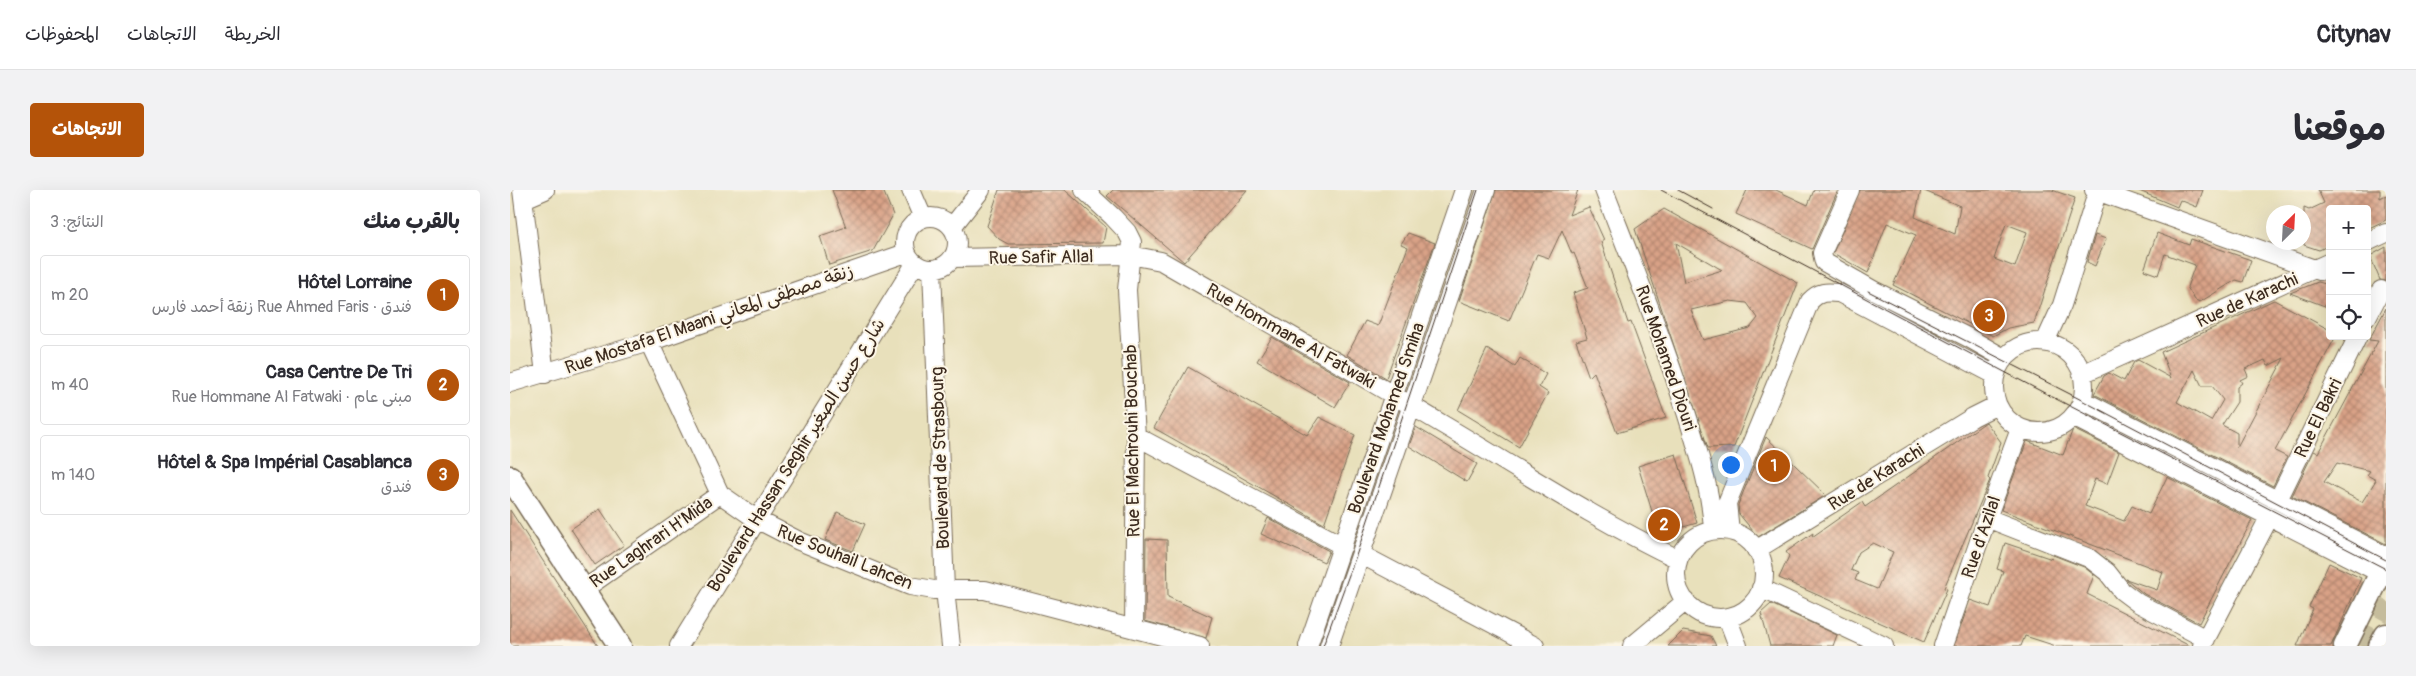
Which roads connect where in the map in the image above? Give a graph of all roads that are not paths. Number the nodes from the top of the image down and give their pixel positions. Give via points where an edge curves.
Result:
1 (545, 190) edge
2 (911, 190) edge
3 (981, 190) edge
4 (1084, 190) edge
5 (1464, 190) edge
6 (1486, 190) edge
7 (1604, 190) edge
8 (1850, 190) edge
9 (2096, 190) edge
10 (523, 195) edge
11 (923, 218) junction
12 (952, 228) junction
13 (2386, 233) edge
14 (2371, 240) edge
15 (1130, 255) junction
16 (910, 258) junction
17 (952, 258) junction
18 (2325, 268) edge
19 (932, 269) junction
20 (2378, 289) edge
21 (2371, 307) edge
22 (2356, 340) edge
23 (649, 342) junction
24 (2045, 342) junction
25 (2004, 358) junction
26 (545, 374) junction
27 (2082, 374) junction
28 (1995, 375) junction
29 (510, 383) edge
30 (1394, 395) junction
31 (2082, 400) junction
32 (1997, 405) junction
33 (1412, 406) junction
34 (2073, 417) junction
35 (2020, 429) junction
36 (1136, 436) junction
37 (510, 477) edge
38 (720, 494) junction
39 (2278, 500) junction
40 (1987, 518) junction
41 (2269, 518) junction
42 (756, 519) junction
43 (1722, 531) junction
44 (1343, 546) junction
45 (1756, 550) junction
46 (1362, 555) junction
47 (1678, 559) junction
48 (2384, 567) edge
49 (945, 588) junction
50 (1761, 588) junction
51 (583, 590) junction
52 (1686, 601) junction
53 (1727, 616) junction
54 (1134, 628) junction
55 (2386, 635) edge
56 (2204, 642) edge
57 (620, 646) edge
58 (679, 646) edge
59 (951, 646) edge
60 (1200, 646) edge
61 (1308, 646) edge
62 (1329, 646) edge
63 (1535, 646) edge
64 (1632, 646) edge
65 (1738, 646) edge
66 (1884, 646) edge
67 (1943, 646) edge
68 (2345, 646) edge
69 (2380, 646) edge

1 - 10 street
2 - 11 street
3 - 12 street
4 - 15 street via 1127,232 1132,242
5 - 30 street, Boulevard Mohamed Smiha
6 - 33 street, Boulevard Mohamed Smiha
7 - 43 street, Rue Mohamed Diouri via 1670,361
8 - 25 street via 1822,253 1828,266
9 - 18 street
9 - 24 street via 2062,305
10 - 26 street
11 - 12 street via 936,217
11 - 16 street via 908,230 904,243
12 - 17 street via 957,245
13 - 14 street
15 - 17 street, Rue Safir Allal
15 - 30 street, Rue Hommane Al Fatwaki via 1161,261
15 - 36 street, Rue El Machrouhi Bouchab via 1127,290
16 - 19 street
16 - 23 street, Rue Mostafa El Maani زنقة مصطفى المعاني
16 - 42 street, Boulevard Hassan Seghir شارع حسن الصغير
17 - 19 street via 941,267
18 - 27 street, Rue de Karachi
19 - 49 street, Boulevard de Strasbourg
20 - 21 street
22 - 39 street, Rue El Bakri
23 - 26 street, Rue Mostafa El Maani زنقة مصطفى المعاني
23 - 38 street
24 - 25 street via 2023,344
24 - 27 street via 2068,352
25 - 28 street
26 - 29 street, Rue Mostafa El Maani زنقة مصطفى المعاني
27 - 31 street
28 - 32 street via 1993,388
28 - 43 street via 1839,294 1824,292 1816,295 1810,301 1727,503
30 - 33 street, Rue Hommane Al Fatwaki
30 - 44 street, Boulevard Mohamed Smiha
31 - 34 street
31 - 39 street
32 - 35 street
32 - 45 street, Rue de Karachi
33 - 46 street, Boulevard Mohamed Smiha
33 - 47 street, Rue Hommane Al Fatwaki via 1559,494
34 - 35 street via 2048,431
34 - 41 street
35 - 40 street, Rue d'Azilal
36 - 44 street
36 - 54 street, Rue El Machrouhi Bouchab
37 - 51 main road
38 - 42 street, Rue Souhail Lahcen
38 - 51 street, Rue Laghrari H'Mida
39 - 48 street
40 - 56 street via 2089,558 2107,572 2122,591
40 - 67 street, Rue d'Azilal
41 - 48 street
41 - 56 street
42 - 49 street, Rue Souhail Lahcen via 799,541 910,586 934,590
42 - 58 street, Boulevard Hassan Seghir شارع حسن الصغير
43 - 45 street via 1745,538
43 - 47 street via 1692,540
44 - 61 street, Boulevard Mohamed Smiha
45 - 50 street via 1763,571
46 - 62 street, Boulevard Mohamed Smiha
46 - 63 street
47 - 52 street via 1676,579
48 - 68 main road
49 - 54 street, Rue Souhail Lahcen via 984,590
49 - 59 street, Boulevard de Strasbourg
50 - 53 street via 1750,605
50 - 66 street
51 - 57 main road
52 - 53 street via 1702,614
52 - 64 street
53 - 65 street
54 - 60 street, Rue Souhail Lahcen
55 - 69 main road

